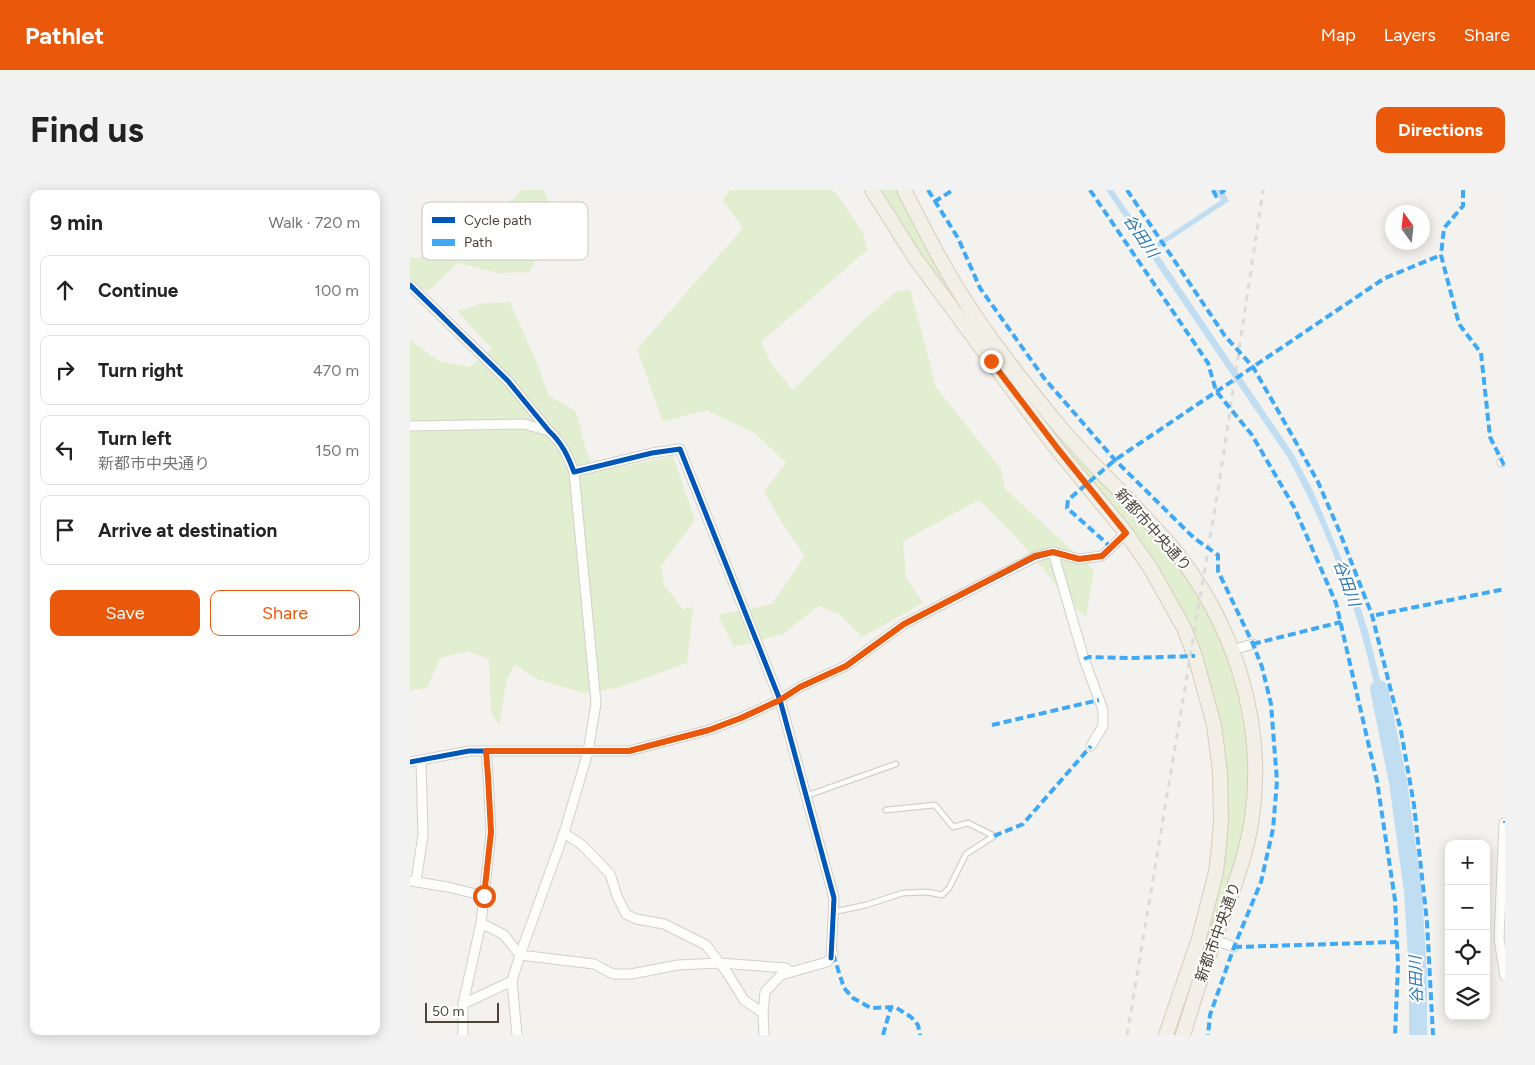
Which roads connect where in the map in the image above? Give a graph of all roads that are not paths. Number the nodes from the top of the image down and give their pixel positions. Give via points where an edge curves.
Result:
1 (872, 190) edge
2 (904, 190) edge
3 (410, 285) edge
4 (410, 426) edge
5 (549, 431) junction
6 (574, 472) junction
7 (1126, 533) junction
8 (1053, 552) junction
9 (1253, 644) dead end
10 (1232, 650) junction
11 (780, 700) junction
12 (1091, 746) dead end
13 (486, 751) junction
14 (588, 752) junction
15 (421, 761) junction
16 (410, 762) edge
17 (896, 764) dead end
18 (806, 796) junction
19 (886, 810) dead end
20 (1504, 822) edge
21 (564, 834) junction
22 (413, 881) edge
23 (484, 896) junction
24 (833, 912) junction
25 (481, 923) junction
26 (1215, 940) junction
27 (1234, 948) dead end
28 (520, 955) junction
29 (720, 963) junction
30 (791, 972) junction
31 (1505, 976) edge
32 (512, 982) junction
33 (463, 1004) junction
34 (763, 1012) junction
35 (463, 1035) edge
36 (517, 1035) edge
37 (764, 1035) edge
38 (1166, 1035) edge
39 (1183, 1035) edge

1 - 7 main road, 新都市中央通り via 916,258 991,361
2 - 10 main road, 新都市中央通り via 953,281 989,335 1056,422 1170,545 1214,610
3 - 5 street via 508,381
4 - 5 street via 524,424
5 - 6 street via 568,454
6 - 11 street via 680,449
6 - 14 street via 596,703
7 - 8 street via 1102,556 1079,559
7 - 38 main road, 新都市中央通り via 1151,569 1184,628 1214,725 1220,772 1221,820 1216,872 1199,938
8 - 11 street via 1035,556 904,624 846,666
8 - 12 street via 1084,659 1103,710 1103,726
9 - 10 street
10 - 26 main road, 新都市中央通り via 1247,700 1254,788 1244,859
11 - 14 street via 709,730 629,751
11 - 18 street
13 - 14 street
13 - 15 street via 469,751
13 - 23 street via 491,832
14 - 21 street
15 - 16 street
15 - 22 street via 423,835
17 - 18 lane
18 - 24 street via 834,898
19 - 24 lane via 935,805 953,827 968,823 994,836 966,854 949,888 942,895 903,893
20 - 31 street via 1499,939
21 - 28 street
21 - 29 street via 582,845 610,874 626,914 664,924 706,945
22 - 23 street
23 - 25 street
24 - 30 street via 832,956 827,962
25 - 28 street via 504,935
25 - 33 street
26 - 27 street
26 - 39 main road, 新都市中央通り
28 - 29 street via 594,964 613,974
28 - 32 street
29 - 30 street via 786,968
29 - 34 street via 744,1000
30 - 34 street via 781,974 765,992
32 - 33 street
32 - 36 street
33 - 35 street
34 - 37 street

